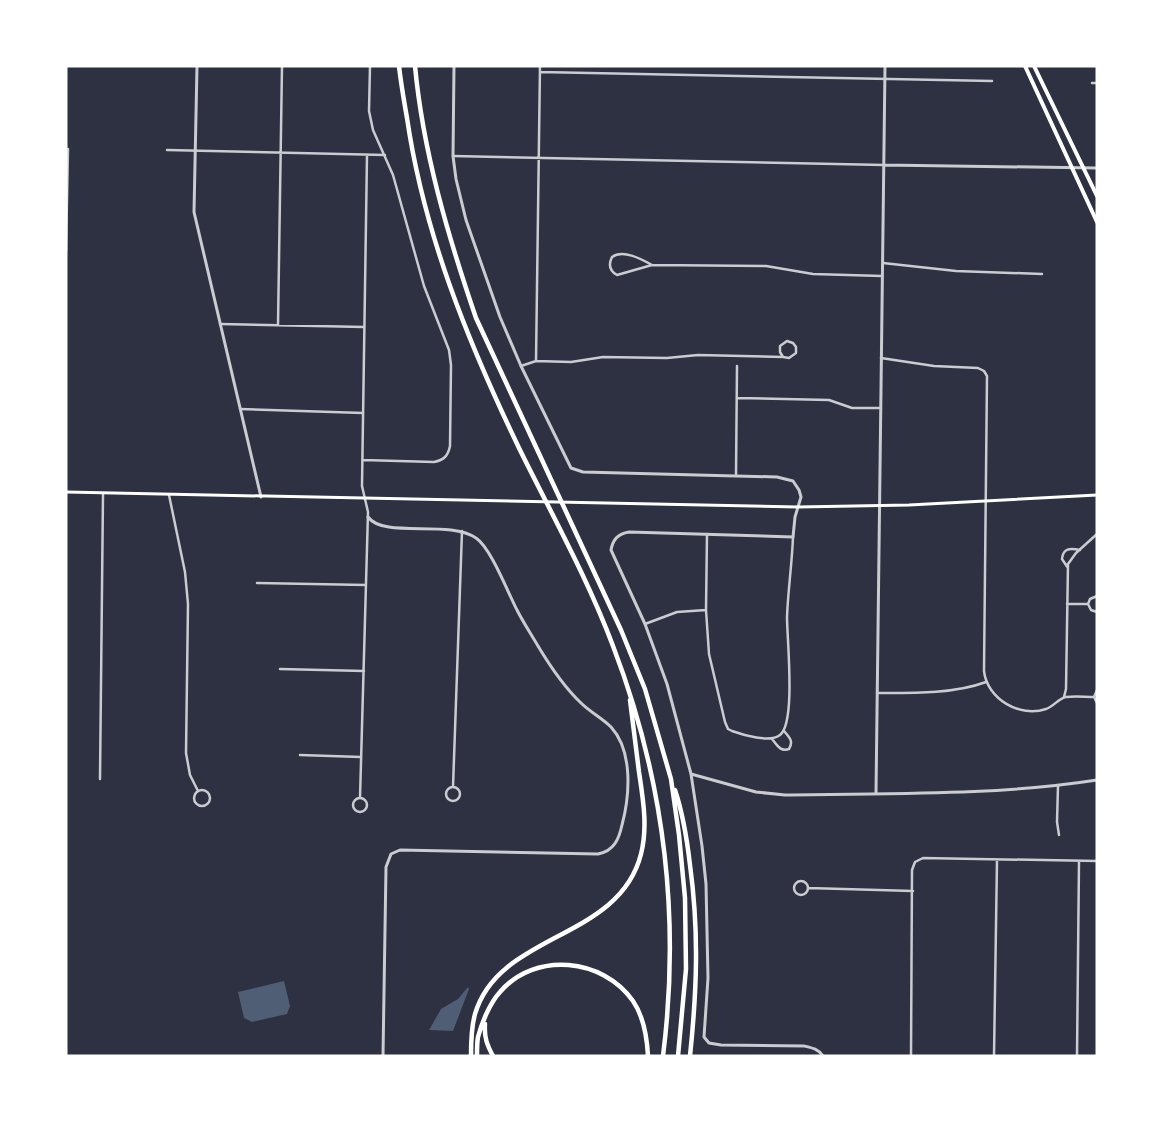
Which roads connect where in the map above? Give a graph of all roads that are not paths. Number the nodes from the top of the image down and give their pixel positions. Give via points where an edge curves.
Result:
1 (197, 66) edge
2 (282, 66) edge
3 (370, 66) edge
4 (399, 66) edge
5 (415, 66) edge
6 (454, 66) edge
7 (540, 66) edge
8 (885, 66) edge
9 (1025, 66) edge
10 (1034, 66) edge
11 (540, 72) junction
12 (885, 79) junction
13 (992, 81) dead end
14 (1092, 83) dead end
15 (1097, 83) edge
16 (67, 149) edge
17 (167, 150) dead end
18 (196, 150) junction
19 (281, 152) junction
20 (367, 155) junction
21 (385, 155) junction
22 (453, 156) junction
23 (538, 158) junction
24 (884, 165) junction
25 (1071, 168) junction
26 (1084, 168) junction
27 (1097, 168) edge
28 (1097, 196) edge
29 (1097, 222) edge
30 (66, 251) edge
31 (883, 263) junction
32 (652, 265) junction
33 (1042, 274) dead end
34 (882, 276) junction
35 (220, 324) junction
36 (278, 325) junction
37 (364, 327) junction
38 (783, 357) junction
39 (881, 358) junction
40 (536, 361) junction
41 (521, 366) junction
42 (737, 366) dead end
43 (737, 398) junction
44 (881, 408) junction
45 (240, 410) junction
46 (363, 413) junction
47 (363, 460) junction
48 (736, 475) junction
49 (66, 492) edge
50 (103, 494) junction
51 (169, 495) junction
52 (1097, 495) edge
53 (261, 497) junction
54 (365, 498) junction
55 (986, 501) junction
56 (880, 506) junction
57 (798, 507) junction
58 (368, 517) junction
59 (462, 532) junction
60 (707, 534) junction
61 (1097, 534) edge
62 (793, 537) junction
63 (1080, 550) junction
64 (1068, 568) junction
65 (257, 582) dead end
66 (366, 585) junction
67 (1097, 596) edge
68 (1067, 604) junction
69 (1088, 604) junction
70 (706, 610) junction
71 (1097, 612) edge
72 (645, 624) junction
73 (280, 669) dead end
74 (364, 671) junction
75 (986, 682) junction
76 (628, 689) junction
77 (1097, 690) edge
78 (877, 693) junction
79 (1064, 697) junction
80 (1094, 697) junction
81 (1097, 703) edge
82 (784, 731) junction
83 (772, 738) junction
84 (300, 755) dead end
85 (361, 757) junction
86 (691, 774) junction
87 (100, 779) dead end
88 (671, 779) junction
89 (1097, 780) edge
90 (1058, 786) junction
91 (453, 787) junction
92 (198, 791) junction
93 (876, 793) junction
94 (360, 798) junction
95 (1059, 835) dead end
96 (997, 860) junction
97 (1079, 861) junction
98 (1097, 861) edge
99 (808, 888) junction
100 (912, 891) junction
101 (485, 1019) junction
102 (383, 1056) edge
103 (471, 1056) edge
104 (477, 1056) edge
105 (493, 1056) edge
106 (648, 1056) edge
107 (663, 1056) edge
108 (678, 1056) edge
109 (690, 1056) edge
110 (823, 1056) edge
111 (911, 1056) edge
112 (994, 1056) edge
113 (1077, 1056) edge

1 - 18 street
2 - 19 street
3 - 21 street via 369,111 373,130
4 - 76 highway via 411,150 448,284 474,351 613,644
5 - 88 highway via 427,145 443,214 476,318 621,630 645,690
6 - 22 street
7 - 11 street
8 - 12 street
9 - 25 main road
10 - 26 main road
11 - 12 street
11 - 23 street
12 - 13 street
12 - 24 street
14 - 15 street
16 - 30 street
17 - 18 street
18 - 19 street
18 - 35 street via 194,212
19 - 20 street
19 - 36 street
20 - 21 street
20 - 37 street
21 - 47 street via 394,175 424,286 449,350 450,446 447,456 434,462
22 - 23 street
22 - 41 street via 474,248
23 - 24 street
23 - 40 street
24 - 25 street
24 - 31 street
25 - 26 street
25 - 29 main road
26 - 27 street
26 - 28 main road
31 - 33 street via 956,271
31 - 34 street
32 - 32 street via 621,254 612,257 610,263 611,270 617,275
32 - 34 street via 766,266 813,274
34 - 39 street
35 - 36 street
35 - 45 street
36 - 37 street
37 - 46 street
38 - 38 street via 792,357 796,353 793,342 784,342 780,346
38 - 40 street via 698,355
39 - 44 street
39 - 55 street via 934,366 978,368 986,373
40 - 41 street
41 - 48 street via 573,470
42 - 43 street
43 - 44 street via 829,400 848,407
43 - 48 street
44 - 56 street
45 - 46 street
45 - 53 street
46 - 47 street
47 - 54 street
48 - 57 street via 777,477 793,482 801,497
49 - 50 main road
50 - 51 main road
50 - 87 street
51 - 53 main road
51 - 92 street via 188,604 186,753 190,775
52 - 55 main road
53 - 54 main road
54 - 57 main road
54 - 58 street
55 - 56 main road
55 - 75 street
56 - 57 main road
56 - 78 street
57 - 62 street
58 - 59 street via 383,526
58 - 66 street
59 - 91 street
59 - 102 street via 476,537 486,549 523,621 566,687 619,739 626,762 627,792 622,828 611,849 598,854 400,850 390,854 386,867
60 - 62 street
60 - 70 street
60 - 72 street via 629,532 616,538 612,555
61 - 63 street
62 - 82 street via 787,618 789,697
63 - 64 street via 1070,560
63 - 64 street via 1070,548 1062,553
64 - 68 street
65 - 66 street
66 - 74 street
67 - 69 street via 1090,598
68 - 69 street
68 - 79 street
69 - 71 street
70 - 72 street via 677,612
70 - 83 street via 712,670 728,729
72 - 86 street via 667,684
73 - 74 street
74 - 85 street
75 - 78 street via 934,691
75 - 79 street via 1000,700 1021,710 1046,709
76 - 103 highway via 644,811 644,842 638,866 623,890 606,908 512,964 493,981 475,1012
76 - 107 highway via 655,786 666,858 670,946
77 - 80 street
78 - 93 street
79 - 80 street
80 - 81 street
82 - 83 street
82 - 83 street via 791,740 789,749 780,748
84 - 85 street
85 - 94 street
86 - 93 street via 763,793
86 - 110 street via 706,884 708,978 704,1037 709,1043 721,1046 804,1046 820,1051
88 - 108 highway via 686,926
88 - 109 highway via 685,825 696,905 697,964
89 - 90 street
90 - 93 street
90 - 95 street
91 - 91 street via 446,794 452,801 460,795
92 - 92 street via 195,802 199,806 206,805 210,795 204,790
94 - 94 street via 353,805 360,812 367,806
96 - 97 street
96 - 100 street via 923,858 914,862
96 - 112 street
97 - 98 street
97 - 113 street
99 - 99 street via 801,895 794,888 800,882
99 - 100 street
100 - 111 street
101 - 104 highway via 478,1037
101 - 105 highway via 484,1034
101 - 106 highway via 499,993 520,976 550,965 585,967 611,979 633,1001 646,1035

